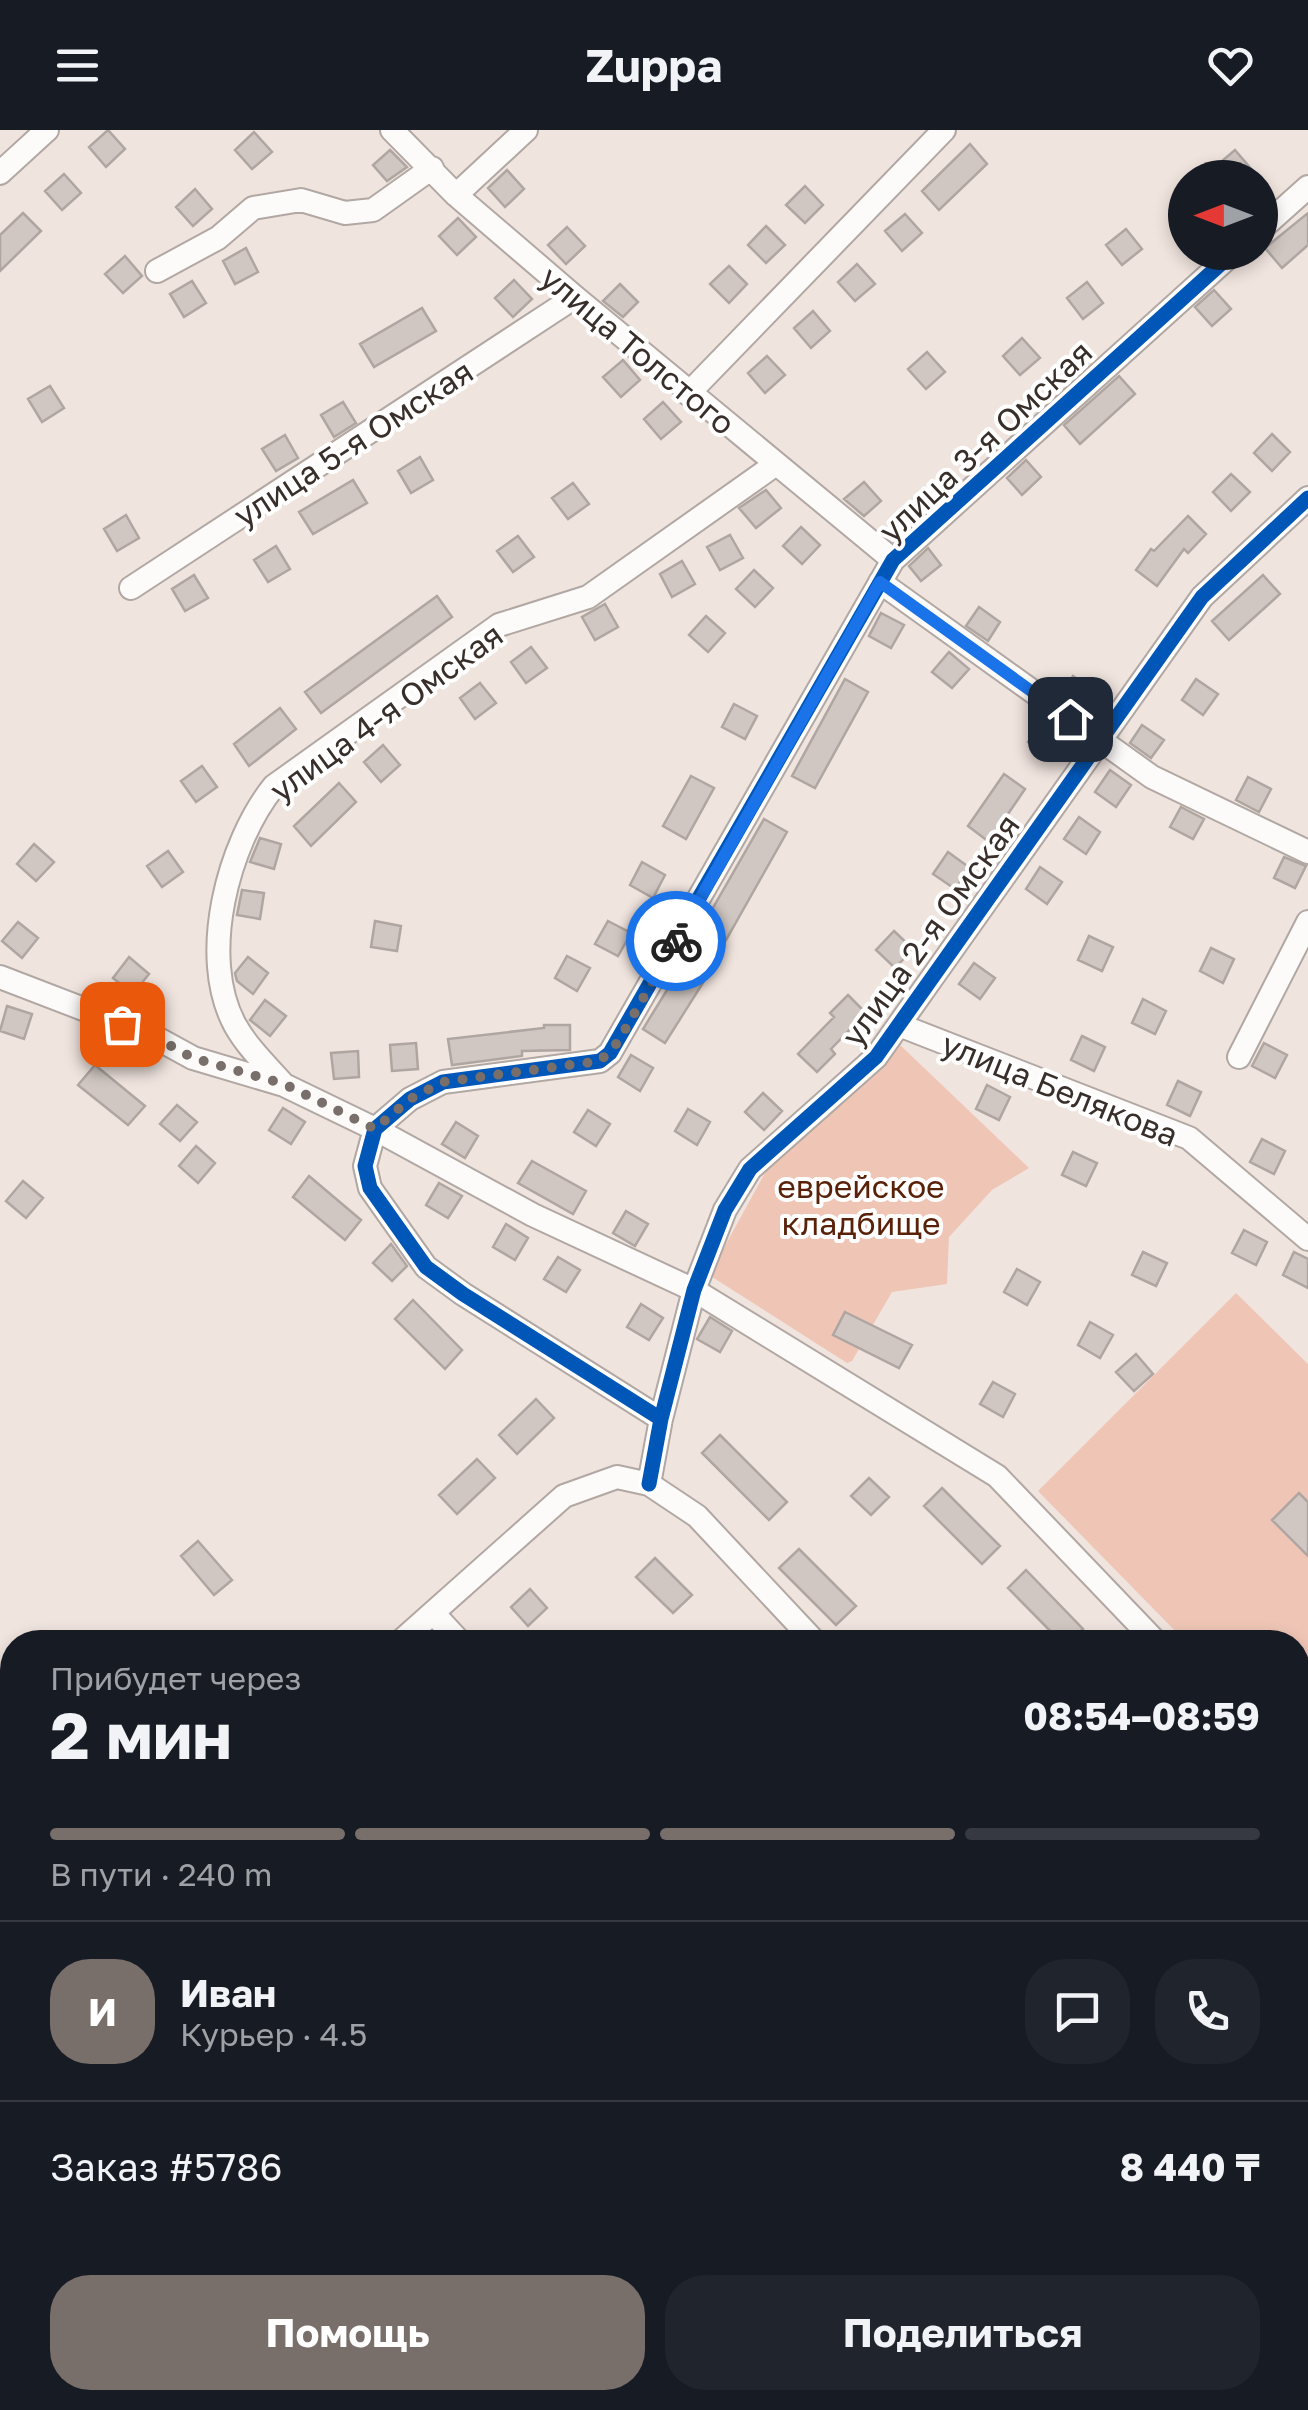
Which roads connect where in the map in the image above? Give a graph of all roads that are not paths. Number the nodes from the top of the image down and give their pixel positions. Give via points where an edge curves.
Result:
1 (46, 130) edge
2 (392, 130) edge
3 (526, 130) edge
4 (944, 130) edge
5 (432, 168) junction
6 (0, 173) edge
7 (1308, 187) edge
8 (456, 196) junction
9 (1278, 214) edge
10 (1214, 270) edge
11 (157, 271) dead end
12 (574, 297) junction
13 (688, 394) junction
14 (776, 464) junction
15 (1308, 498) edge
16 (893, 560) junction
17 (880, 582) junction
18 (130, 588) dead end
19 (1102, 742) junction
20 (1308, 852) edge
21 (1308, 922) edge
22 (0, 978) edge
23 (899, 1025) junction
24 (1239, 1057) dead end
25 (284, 1084) junction
26 (375, 1129) junction
27 (1308, 1239) edge
28 (694, 1290) junction
29 (661, 1419) junction
30 (650, 1484) junction
31 (434, 1615) junction
32 (415, 1630) edge
33 (448, 1630) edge
34 (804, 1630) edge
35 (1145, 1630) edge

1 - 6 street
2 - 5 street, улица Толстого
3 - 8 street
4 - 13 street
5 - 8 street, улица Толстого
5 - 11 street via 373,210 345,213 301,200 253,208 218,238
7 - 9 street
8 - 12 street, улица Толстого
10 - 16 street, улица 3-я Омская
12 - 13 street, улица Толстого
12 - 18 street, улица 5-я Омская
13 - 14 street, улица Толстого
14 - 16 street, улица Толстого
14 - 25 street, улица 4-я Омская via 588,596 500,625 274,786 246,827 236,856 216,961 234,1024
15 - 19 street, улица 2-я Омская via 1202,597
16 - 17 street, улица 3-я Омская
17 - 19 street
17 - 26 street, улица 3-я Омская via 610,1053 600,1061 443,1082
19 - 20 street via 1152,777
19 - 23 street, улица 2-я Омская
21 - 24 street
22 - 25 street via 151,1035 193,1058
23 - 27 street, улица Белякова via 1189,1138
23 - 28 street, улица 2-я Омская via 876,1057 750,1169
25 - 26 street
26 - 28 street via 533,1215
26 - 29 street via 366,1166 370,1188 426,1266
28 - 29 street, улица 2-я Омская
28 - 35 street via 997,1476
29 - 30 street, улица 2-я Омская
30 - 31 street via 617,1477 564,1496
30 - 34 street via 697,1516
31 - 32 street
31 - 33 street

